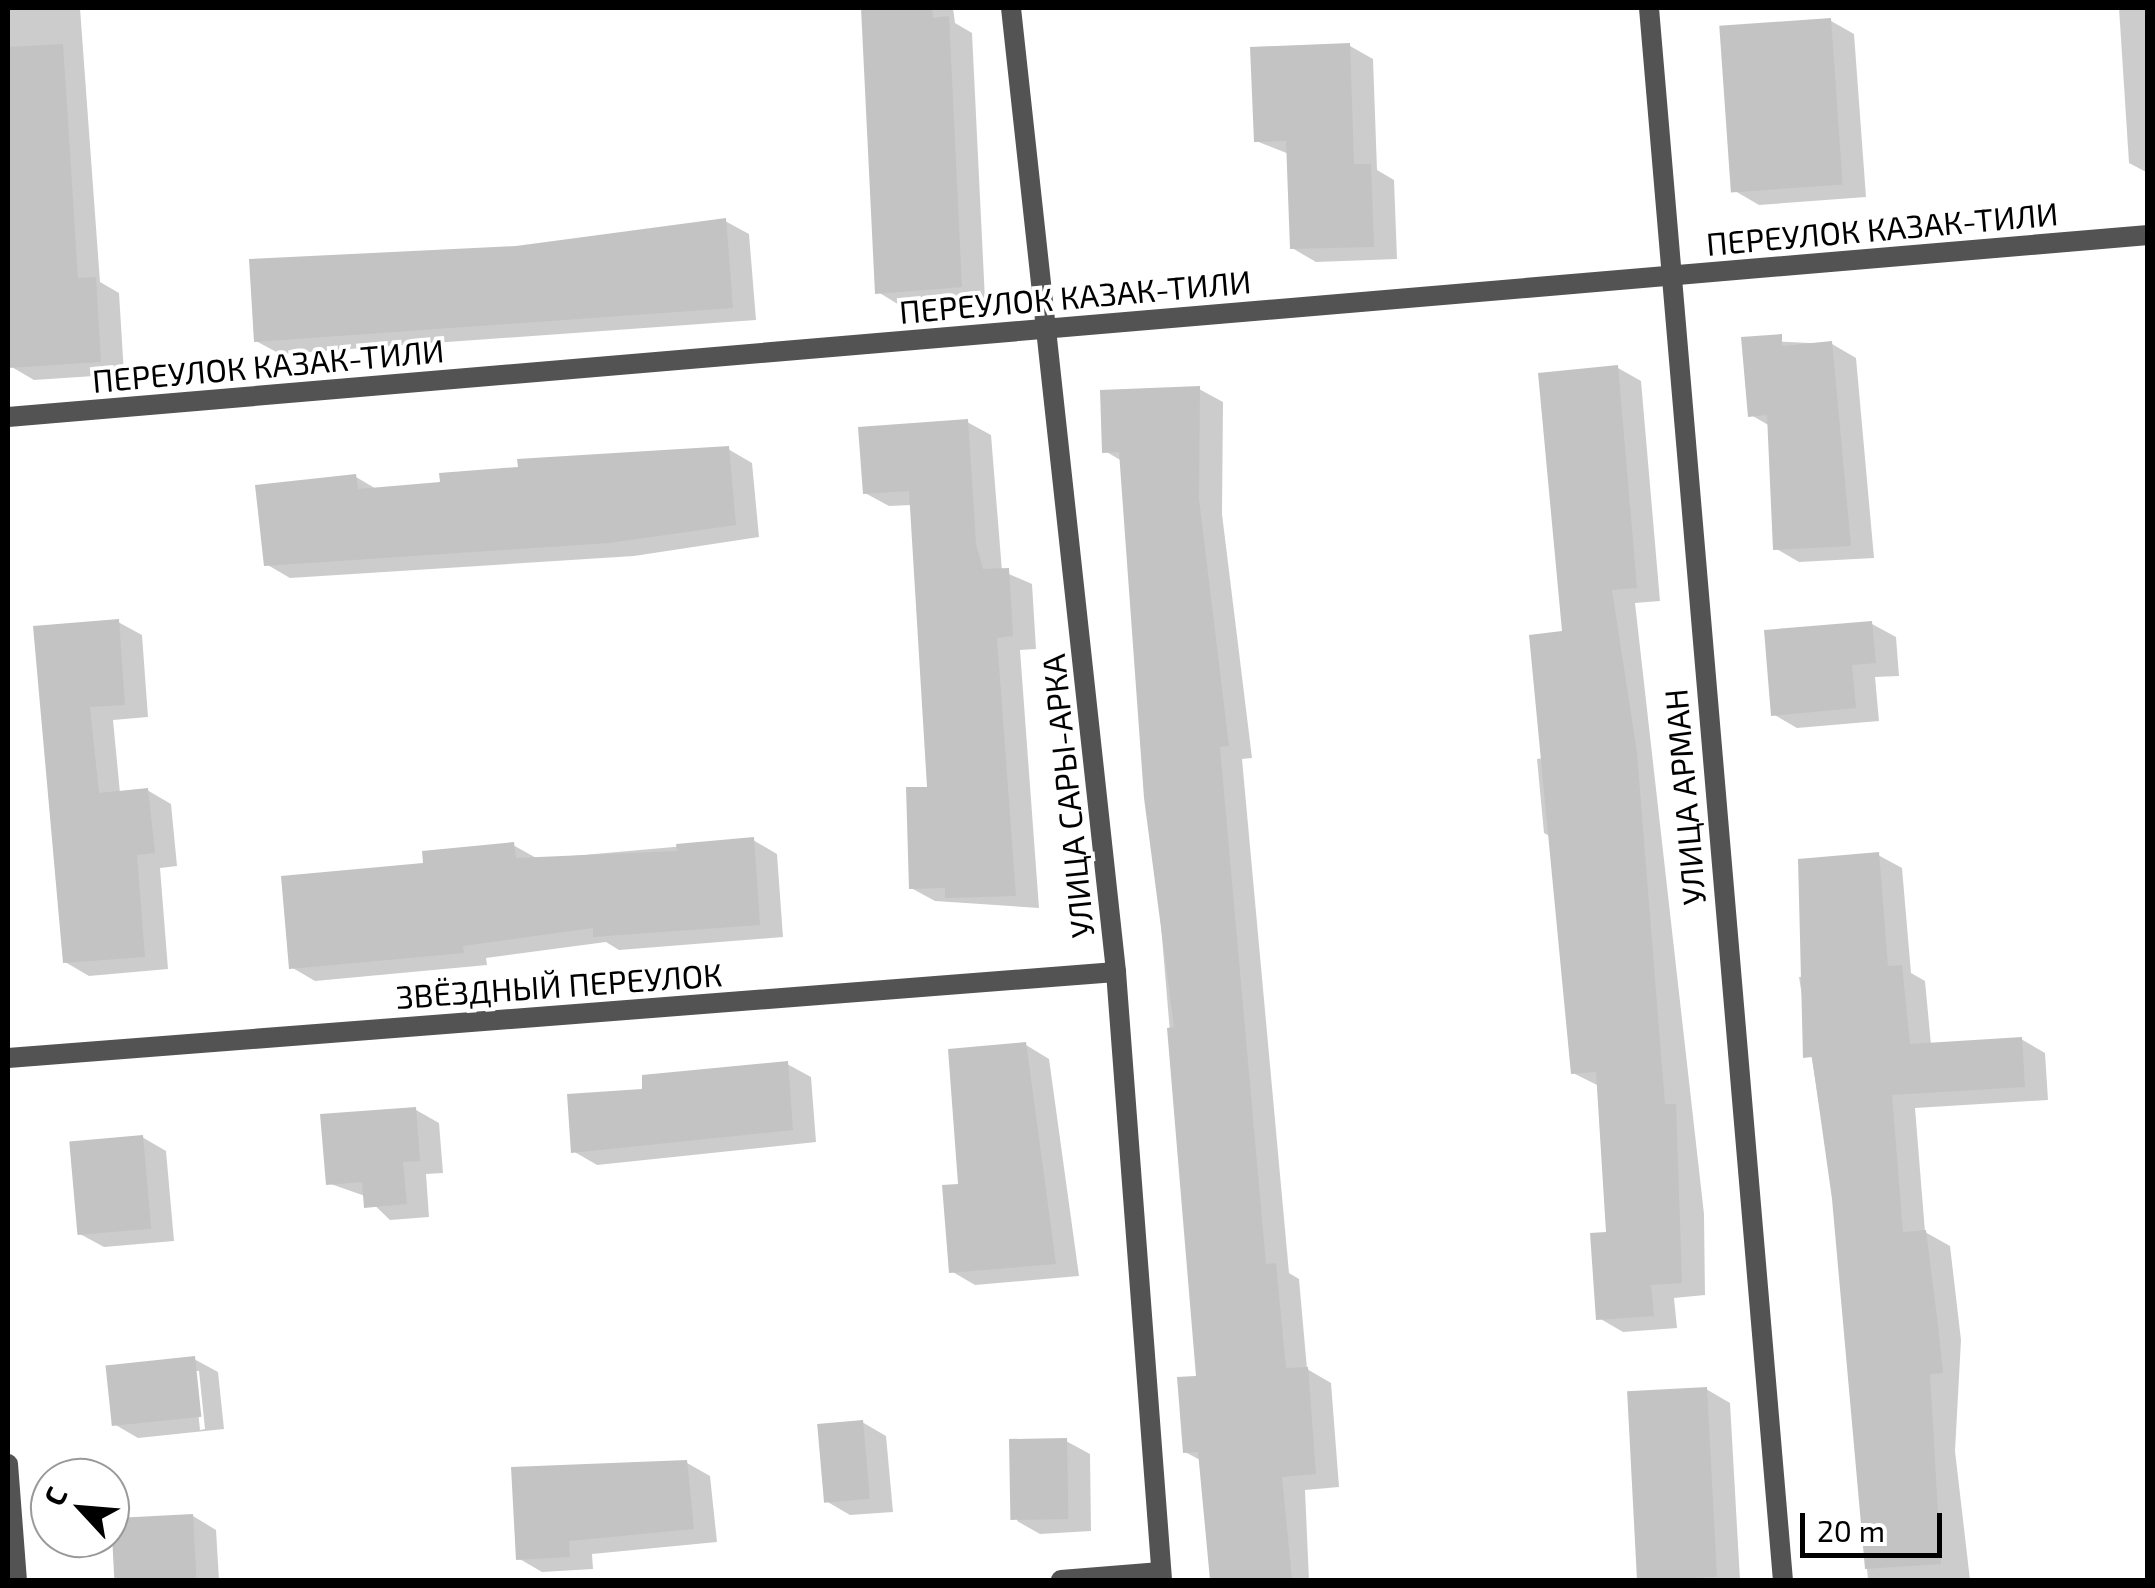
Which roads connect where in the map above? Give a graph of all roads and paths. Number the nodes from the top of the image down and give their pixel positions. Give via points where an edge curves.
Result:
1 (1011, 8) edge
2 (1650, 8) edge
3 (2148, 235) edge
4 (1669, 276) junction
5 (1046, 329) junction
6 (8, 417) edge
7 (1116, 972) junction
8 (8, 1058) edge
9 (8, 1464) edge
10 (1162, 1576) edge
11 (17, 1580) edge
12 (1061, 1580) edge
13 (1783, 1580) edge

1 - 5 lane, УЛИЦА САРЫ-АРКА
2 - 4 lane, УЛИЦА АРМАН
3 - 4 lane, ПЕРЕУЛОК КАЗАК-ТИЛИ
4 - 5 lane, ПЕРЕУЛОК КАЗАК-ТИЛИ
4 - 13 lane, УЛИЦА АРМАН
5 - 6 lane, ПЕРЕУЛОК КАЗАК-ТИЛИ
5 - 7 lane, УЛИЦА САРЫ-АРКА
7 - 8 lane, ЗВЁЗДНЫЙ ПЕРЕУЛОК
7 - 10 lane, УЛИЦА САРЫ-АРКА
9 - 11 lane
10 - 12 lane

